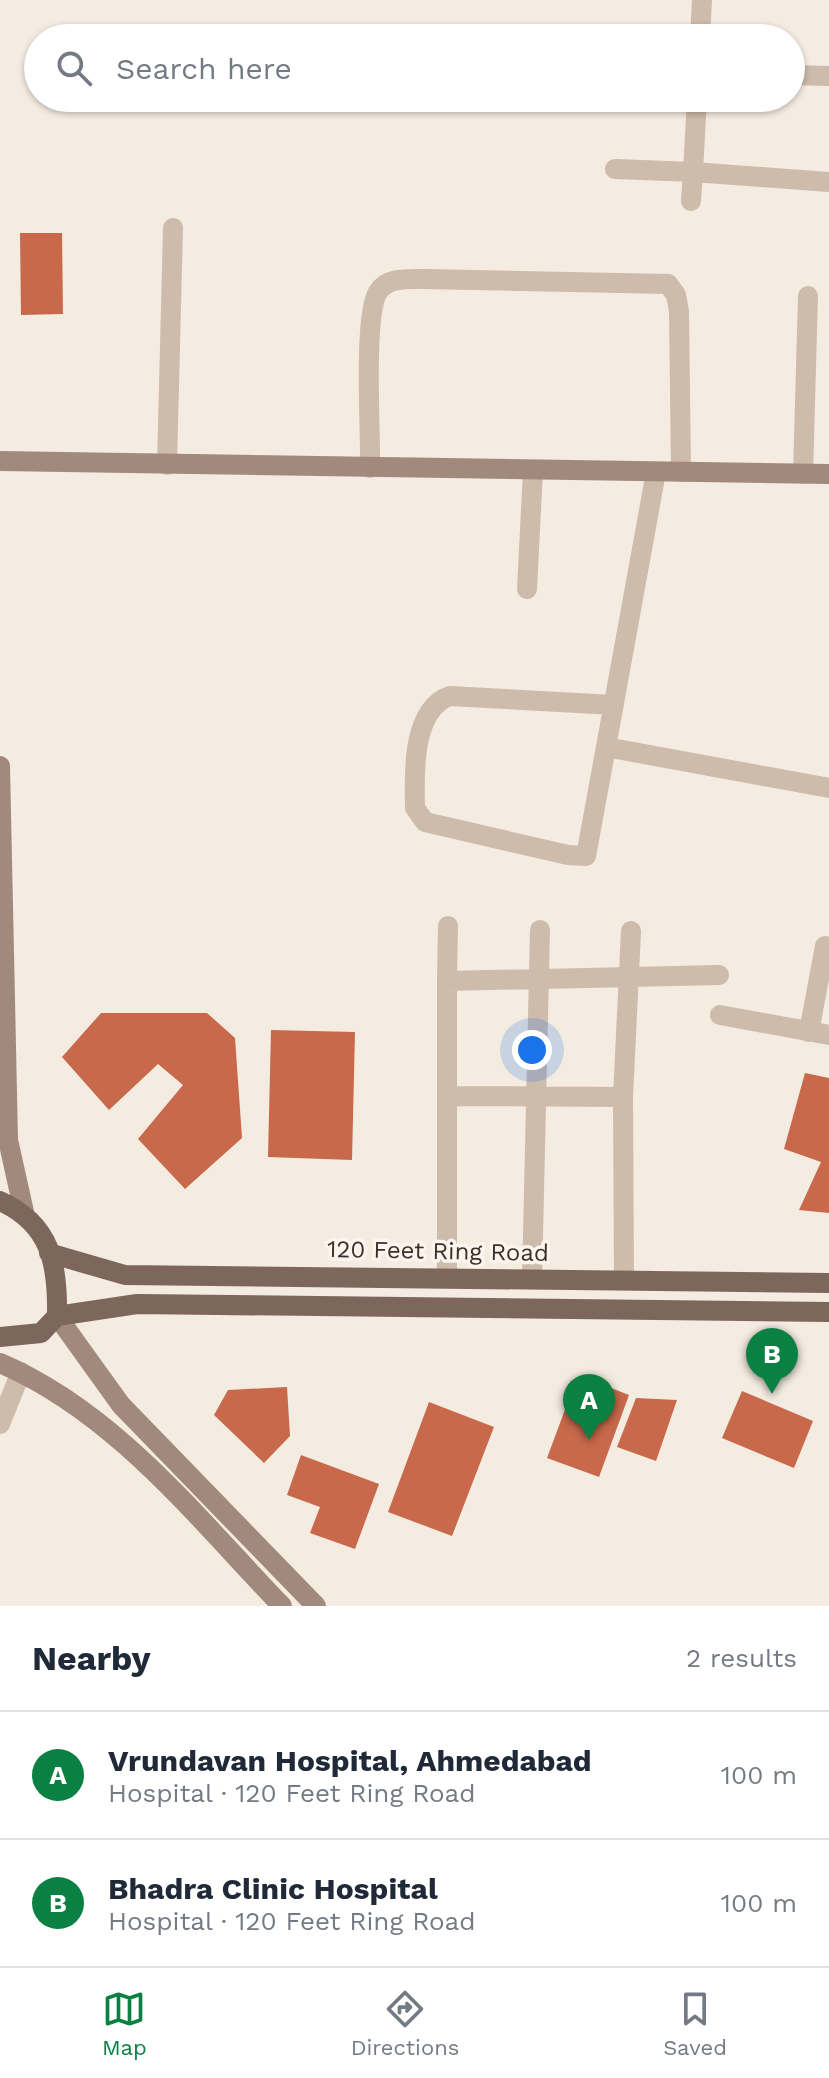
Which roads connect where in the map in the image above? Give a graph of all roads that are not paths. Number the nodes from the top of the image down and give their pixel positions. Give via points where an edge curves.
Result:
1 (702, 0) edge
2 (701, 24) edge
3 (805, 75) edge
4 (829, 76) edge
5 (696, 112) edge
6 (615, 169) dead end
7 (693, 172) junction
8 (829, 182) edge
9 (691, 201) dead end
10 (173, 228) dead end
11 (808, 296) dead end
12 (0, 461) edge
13 (167, 465) junction
14 (370, 468) junction
15 (533, 470) junction
16 (656, 472) junction
17 (681, 472) junction
18 (803, 474) junction
19 (829, 474) edge
20 (527, 589) dead end
21 (614, 705) junction
22 (606, 747) junction
23 (0, 766) edge
24 (0, 782) edge
25 (829, 788) edge
26 (448, 926) dead end
27 (540, 930) dead end
28 (631, 931) dead end
29 (825, 946) dead end
30 (719, 975) dead end
31 (631, 976) junction
32 (539, 978) junction
33 (447, 981) junction
34 (720, 1015) dead end
35 (819, 1034) edge
36 (447, 1096) junction
37 (536, 1096) junction
38 (623, 1097) junction
39 (0, 1201) edge
40 (24, 1212) junction
41 (49, 1253) junction
42 (447, 1277) junction
43 (532, 1279) junction
44 (624, 1280) junction
45 (829, 1283) edge
46 (829, 1312) edge
47 (57, 1316) junction
48 (0, 1337) edge
49 (0, 1363) edge
50 (21, 1372) junction
51 (0, 1424) edge
52 (282, 1606) edge
53 (316, 1606) edge

1 - 2 street
3 - 4 street
5 - 7 street
6 - 7 street
7 - 8 street
7 - 9 street
10 - 13 street
11 - 18 street
12 - 13 street
13 - 14 street
14 - 15 street
14 - 17 street via 376,294 385,284 412,279 668,284 679,311
15 - 16 street
15 - 20 street
16 - 17 street
16 - 21 street
17 - 18 street
18 - 19 street
21 - 22 street
21 - 22 street via 450,696 435,701 423,720 415,808 425,822 586,856
22 - 25 street
23 - 24 street
24 - 40 street via 8,1140
26 - 33 street
27 - 32 street
28 - 31 street
29 - 35 street
30 - 31 street
31 - 32 street
31 - 38 street
32 - 33 street
32 - 37 street
33 - 36 street
34 - 35 street
36 - 37 street
36 - 42 street
37 - 38 street
37 - 43 street
38 - 44 street
39 - 40 main road
40 - 41 main road
41 - 42 main road, 120 Feet Ring Road via 125,1275
41 - 47 main road via 57,1281
42 - 43 main road, 120 Feet Ring Road
43 - 44 main road, 120 Feet Ring Road
44 - 45 main road, 120 Feet Ring Road
46 - 47 main road via 137,1304
47 - 48 main road via 41,1333
47 - 53 street via 121,1405
49 - 50 street
50 - 51 street
50 - 52 street via 104,1424

